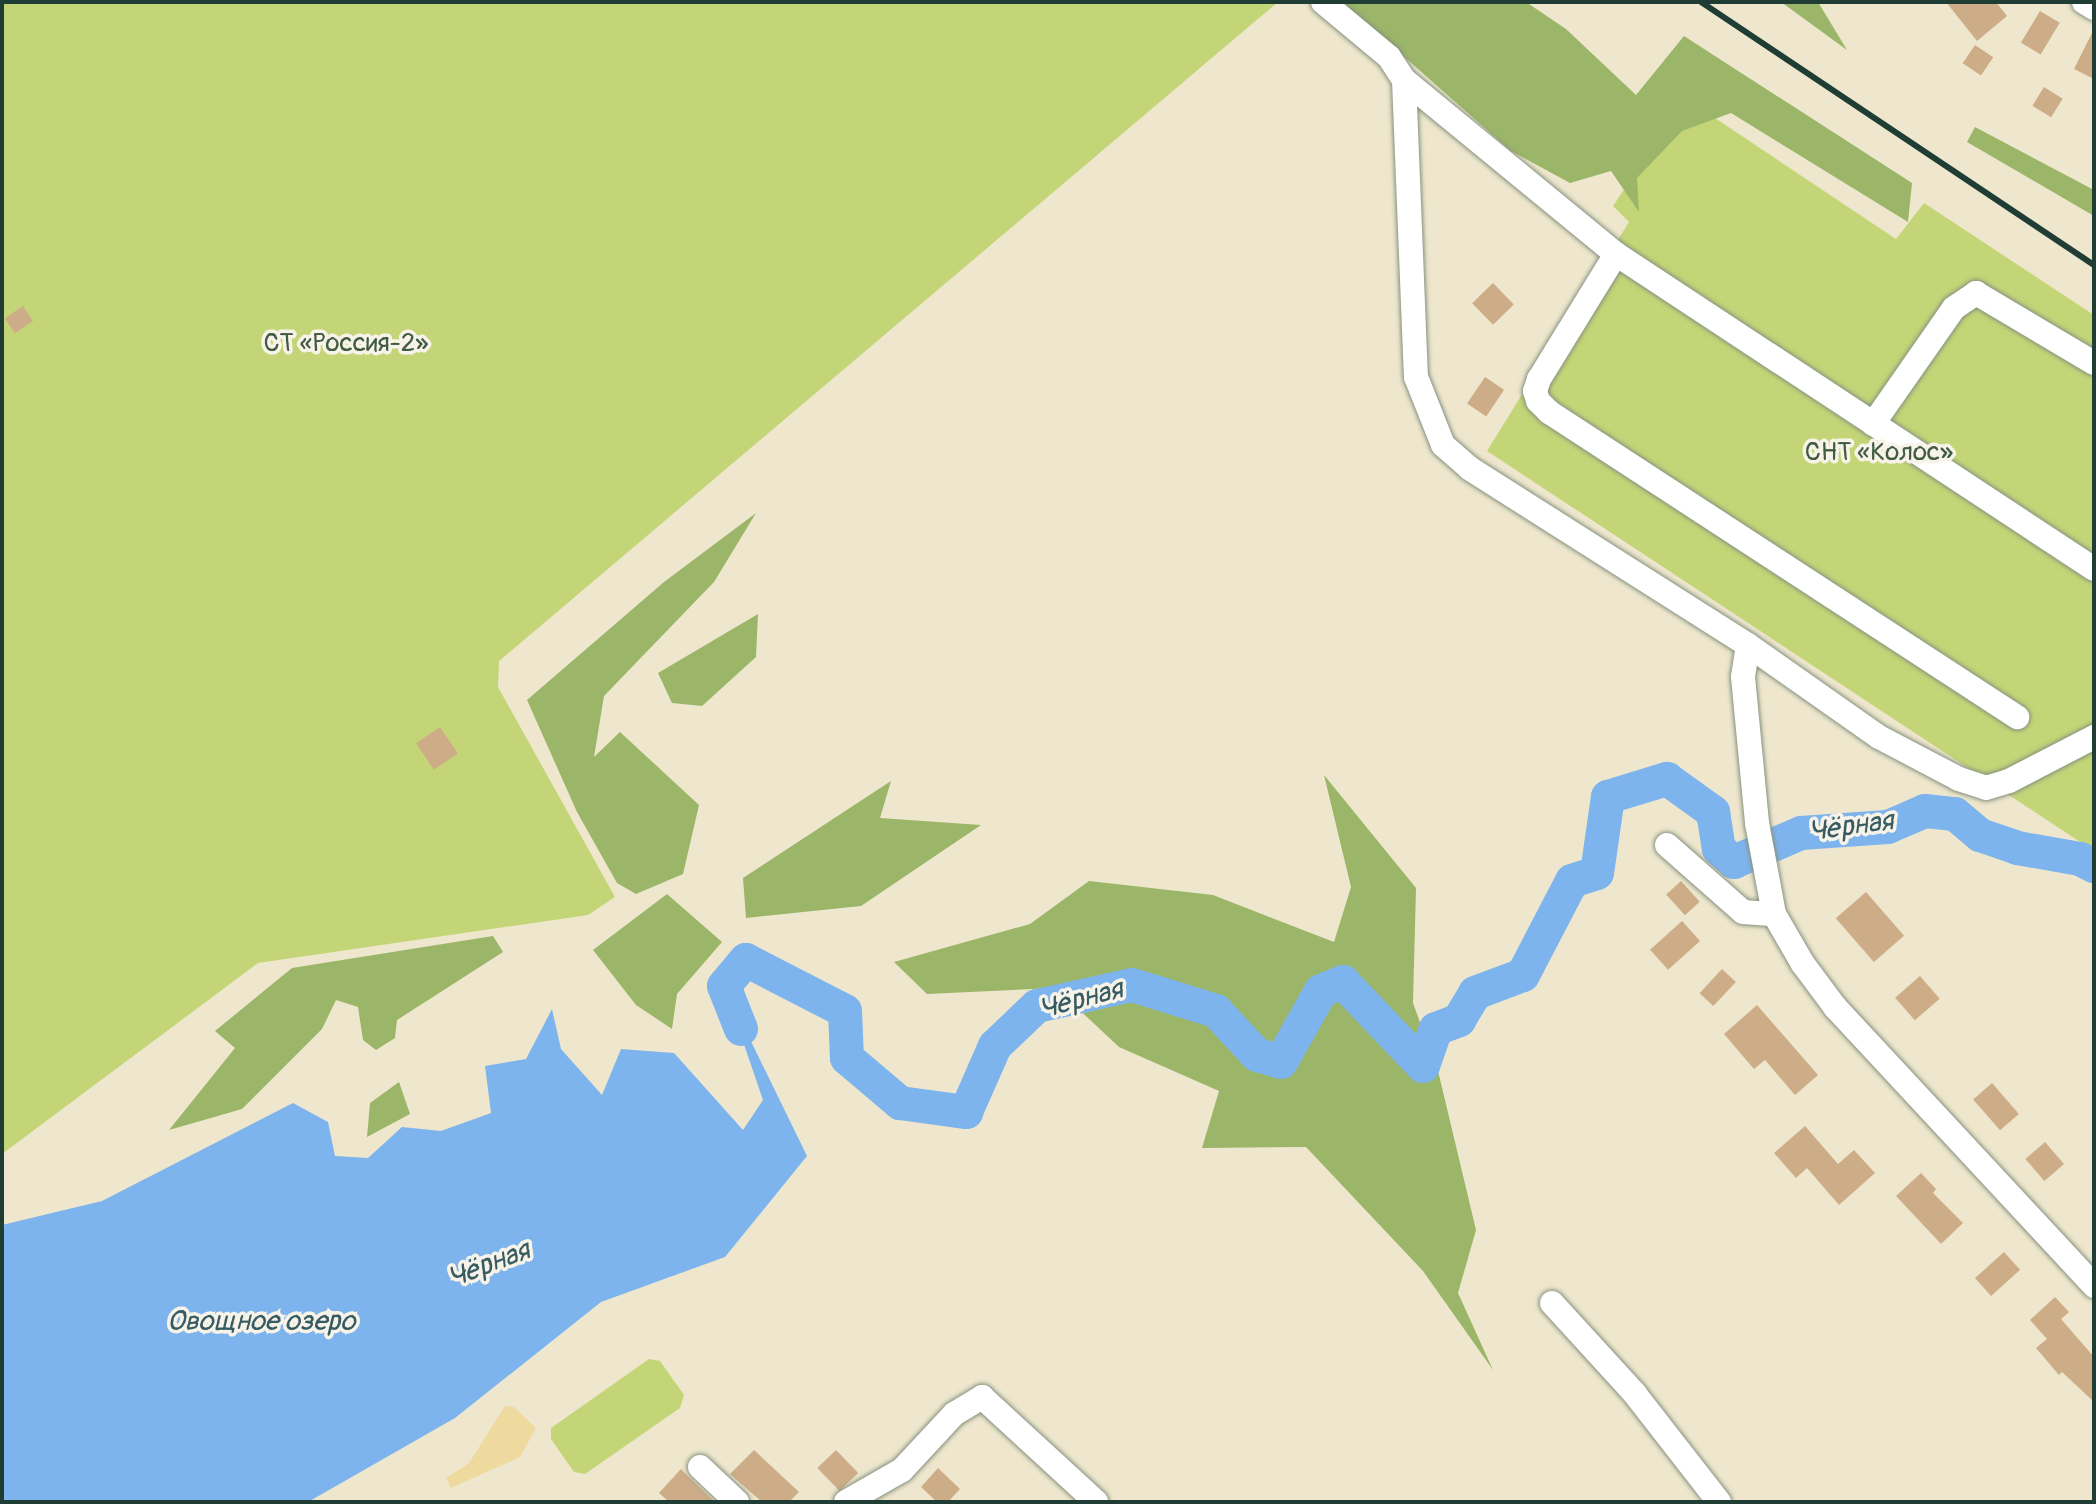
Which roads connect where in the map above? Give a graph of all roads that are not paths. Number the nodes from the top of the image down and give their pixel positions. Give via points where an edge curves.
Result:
1 (1323, 2) edge
2 (2084, 2) edge
3 (2094, 8) edge
4 (1404, 80) junction
5 (1616, 254) junction
6 (2094, 363) edge
7 (1873, 424) junction
8 (2094, 569) edge
9 (1748, 645) junction
10 (2017, 717) dead end
11 (2089, 747) edge
12 (1667, 845) dead end
13 (1774, 914) junction
14 (2094, 1286) edge
15 (1552, 1303) dead end
16 (700, 1467) dead end
17 (737, 1502) edge
18 (846, 1502) edge
19 (1096, 1502) edge
20 (1719, 1502) edge

1 - 4 street via 1389,57
2 - 3 street
4 - 5 street
4 - 9 street via 1416,377 1443,445 1469,468
5 - 7 street
5 - 10 street via 1539,379 1538,401
6 - 7 street via 1976,293 1954,308
7 - 8 street
9 - 11 street via 1879,737 1986,788
9 - 13 street via 1743,677 1757,823
12 - 13 street via 1743,912
13 - 14 street via 1835,1007
15 - 20 street via 1635,1394
16 - 17 street
18 - 19 street via 902,1470 954,1414 982,1397

